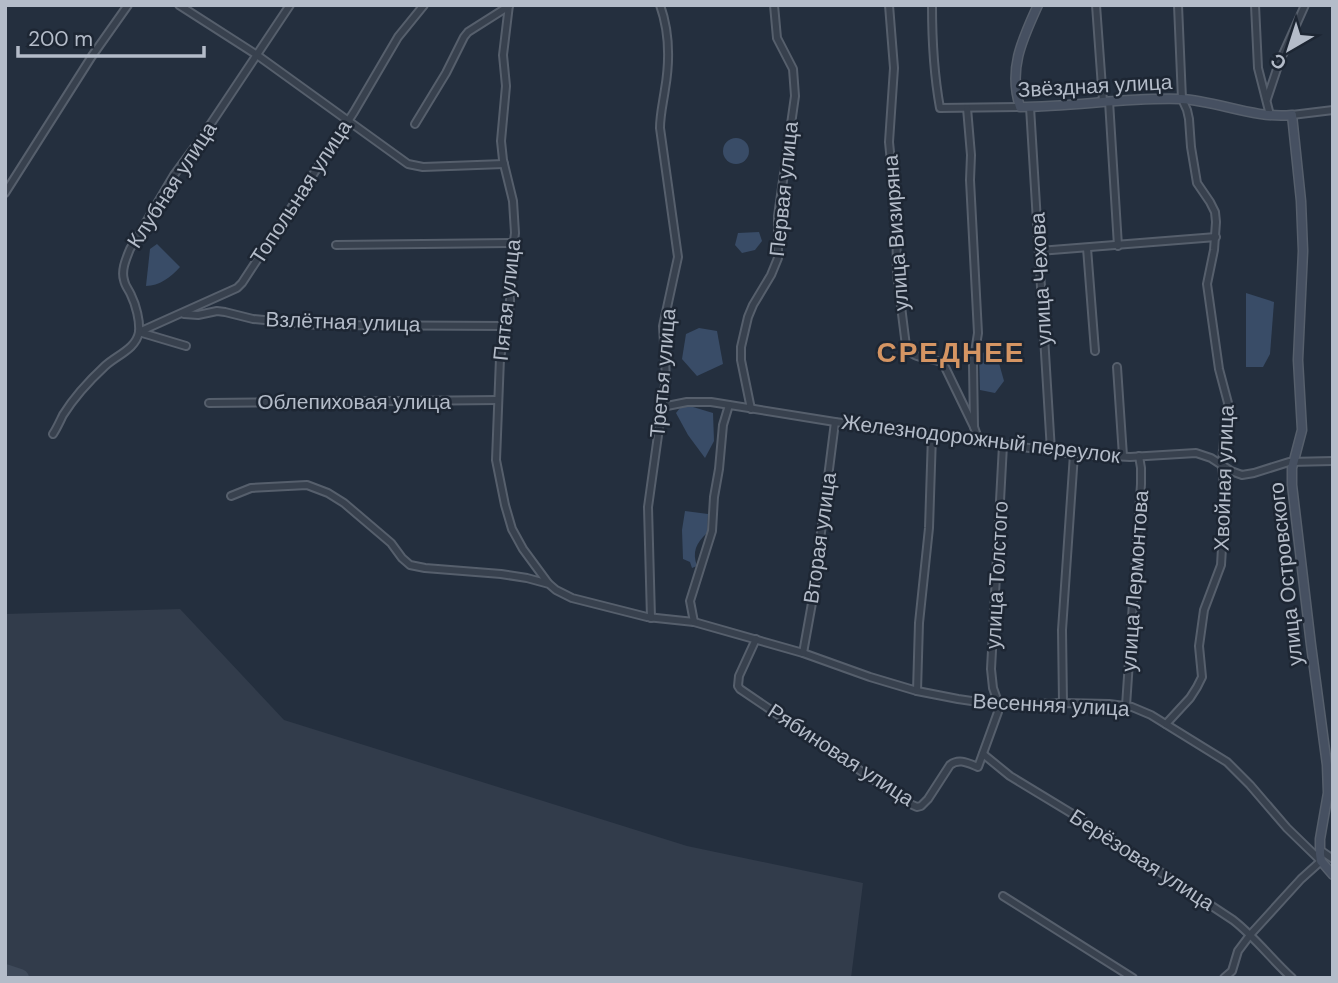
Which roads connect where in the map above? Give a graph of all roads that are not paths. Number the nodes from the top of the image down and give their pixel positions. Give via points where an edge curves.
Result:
1 (128, 5) edge
2 (179, 5) edge
3 (290, 5) edge
4 (424, 5) edge
5 (660, 5) edge
6 (774, 5) edge
7 (889, 5) edge
8 (932, 5) edge
9 (1038, 5) edge
10 (1096, 5) edge
11 (1178, 5) edge
12 (1255, 5) edge
13 (1305, 5) edge
14 (509, 6) edge
15 (257, 55) junction
16 (1182, 99) junction
17 (1267, 99) junction
18 (1106, 101) junction
19 (1020, 107) junction
20 (1030, 107) junction
21 (967, 108) junction
22 (1333, 110) edge
23 (1270, 115) junction
24 (1292, 115) junction
25 (348, 120) junction
26 (415, 124) dead end
27 (504, 164) junction
28 (5, 193) edge
29 (1216, 237) junction
30 (514, 243) junction
31 (335, 245) dead end
32 (1118, 246) junction
33 (1087, 248) junction
34 (1039, 251) junction
35 (181, 313) junction
36 (506, 326) junction
37 (139, 332) junction
38 (186, 345) dead end
39 (1095, 351) dead end
40 (1117, 367) dead end
41 (498, 400) junction
42 (209, 403) dead end
43 (729, 405) junction
44 (662, 407) junction
45 (751, 409) junction
46 (835, 422) junction
47 (974, 427) junction
48 (53, 434) dead end
49 (932, 435) junction
50 (979, 441) junction
51 (1003, 445) junction
52 (1051, 451) junction
53 (1074, 454) junction
54 (1123, 456) junction
55 (1139, 456) junction
56 (1294, 461) junction
57 (1333, 461) edge
58 (1222, 466) junction
59 (231, 496) dead end
60 (550, 584) junction
61 (651, 618) junction
62 (694, 622) junction
63 (756, 639) junction
64 (803, 653) junction
65 (917, 691) junction
66 (1063, 703) junction
67 (999, 705) junction
68 (1126, 706) junction
69 (1166, 724) junction
70 (983, 754) junction
71 (1320, 850) junction
72 (1333, 859) edge
73 (1321, 861) junction
74 (1333, 875) edge
75 (1003, 897) dead end
76 (1250, 934) junction
77 (1133, 978) edge
78 (1224, 978) edge
79 (1292, 978) edge

1 - 28 street
2 - 15 street
3 - 15 street, Клубная улица
4 - 25 street, Топольная улица via 398,37
5 - 44 street, Третья улица via 669,50 660,128 678,257 663,326 666,367
6 - 45 street, Первая улица via 777,38 793,69 795,96 778,216 778,258 748,317 741,348
7 - 47 street, улица Визиряна via 894,68 889,142 906,346 913,355 943,363
8 - 21 street, Звёздная улица via 940,108
9 - 19 street via 1016,65
10 - 18 street
11 - 16 street, Хвойная улица
12 - 17 street via 1258,68
13 - 17 street
14 - 26 street via 464,37
14 - 27 street, Пятая улица via 503,55
15 - 25 street
15 - 37 street, Клубная улица via 174,175 130,249 123,276
16 - 18 street, Звёздная улица
16 - 23 street, Звёздная улица
16 - 29 street, Хвойная улица via 1189,118 1197,183 1214,212
17 - 23 street
18 - 20 street, Звёздная улица
18 - 32 street
19 - 20 street, Звёздная улица
19 - 21 street, Звёздная улица
20 - 34 street, улица Чехова
21 - 47 street via 978,333 973,366
22 - 24 street, Звёздная улица
23 - 24 street, Звёздная улица
24 - 56 street, улица Островского via 1303,251 1298,360 1302,430
25 - 27 street via 416,167
25 - 35 street, Топольная улица via 242,283
27 - 30 street, Пятая улица via 513,201
29 - 32 street
29 - 58 street, Хвойная улица via 1207,284 1228,403
30 - 31 street
30 - 36 street, Пятая улица
32 - 33 street
33 - 34 street
33 - 39 street
34 - 52 street, улица Чехова
35 - 36 street, Взлётная улица via 217,311 317,325
35 - 37 street, Топольная улица
36 - 41 street, Пятая улица
37 - 38 street
37 - 48 street via 132,345 103,368 72,404
40 - 54 street
41 - 42 street, Облепиховая улица
41 - 60 street, Пятая улица via 496,460 508,519 523,549
43 - 44 street, Железнодорожный переулок via 699,401
43 - 45 street, Железнодорожный переулок
43 - 62 street via 712,531 690,601
44 - 61 street, Третья улица via 648,507
45 - 46 street, Железнодорожный переулок
46 - 49 street, Железнодорожный переулок
46 - 64 street, Вторая улица
47 - 50 street
49 - 50 street, Железнодорожный переулок
49 - 65 street
50 - 51 street, Железнодорожный переулок
51 - 52 street, Железнодорожный переулок
51 - 67 street, улица Толстого via 991,669
52 - 53 street, Железнодорожный переулок
53 - 54 street, Железнодорожный переулок
53 - 66 street via 1062,630
54 - 55 street, Железнодорожный переулок
55 - 58 street, Железнодорожный переулок via 1196,453
55 - 68 street, улица Лермонтова via 1142,484
56 - 57 street, Железнодорожный переулок
56 - 58 street, Железнодорожный переулок via 1247,475
56 - 71 street, улица Островского via 1293,503 1327,765
58 - 69 street, Хвойная улица via 1221,565 1204,610 1199,646 1202,677
59 - 60 street via 251,488 307,485 344,503 410,565
60 - 61 street via 572,598
61 - 62 street, Весенняя улица
62 - 63 street, Весенняя улица
63 - 64 street, Весенняя улица
63 - 70 street, Рябиновая улица via 737,681 740,689 908,803 925,804 953,762 978,766
64 - 65 street, Весенняя улица
65 - 67 street, Весенняя улица
66 - 67 street, Весенняя улица
66 - 68 street, Весенняя улица
67 - 70 street
68 - 69 street, Весенняя улица
69 - 73 street, Весенняя улица via 1232,767
70 - 76 street, Берёзовая улица
71 - 72 street
71 - 73 street, улица Островского
73 - 74 street
73 - 76 street
75 - 77 street
76 - 78 street
76 - 79 street, Берёзовая улица

